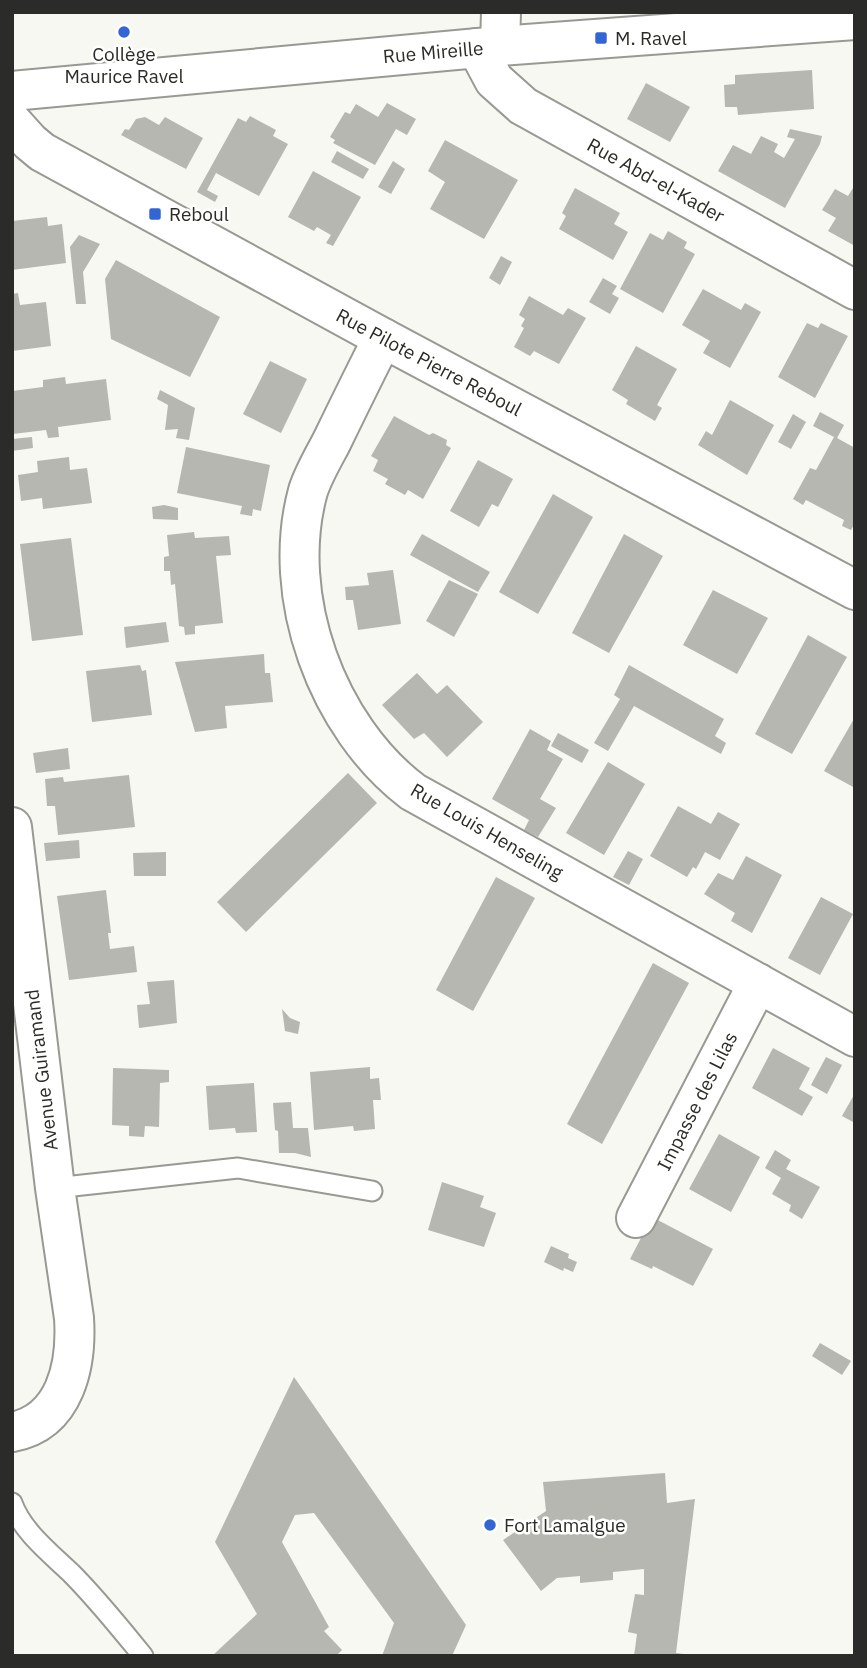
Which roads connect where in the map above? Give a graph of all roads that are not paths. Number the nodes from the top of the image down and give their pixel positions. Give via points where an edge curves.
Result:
1 (800, 18) edge
2 (855, 20) edge
3 (493, 35) edge
4 (12, 91) edge
5 (12, 122) edge
6 (855, 290) edge
7 (383, 338) junction
8 (855, 590) edge
9 (12, 827) edge
10 (758, 984) junction
11 (855, 1037) edge
12 (55, 1188) junction
13 (372, 1191) dead end
14 (636, 1218) dead end
15 (12, 1432) edge
16 (12, 1503) edge
17 (143, 1656) edge

1 - 2 street, Rue Mireille
1 - 3 street, Rue Mireille
3 - 4 street, Rue Mireille
3 - 6 street, Rue Abd-el-Kader via 494,80 523,106
5 - 7 street, Rue Pilote Pierre Reboul via 42,152
7 - 8 street, Rue Pilote Pierre Reboul
7 - 10 street, Rue Louis Henseling via 309,489 303,516 301,568 310,636 340,704 371,751 414,792
9 - 12 street, Avenue Guiramand
10 - 11 street, Rue Louis Henseling
10 - 14 street, Impasse des Lilas
12 - 13 lane via 238,1168
12 - 15 street, Avenue Guiramand via 74,1318 73,1360 57,1403 35,1424
16 - 17 lane via 52,1557

